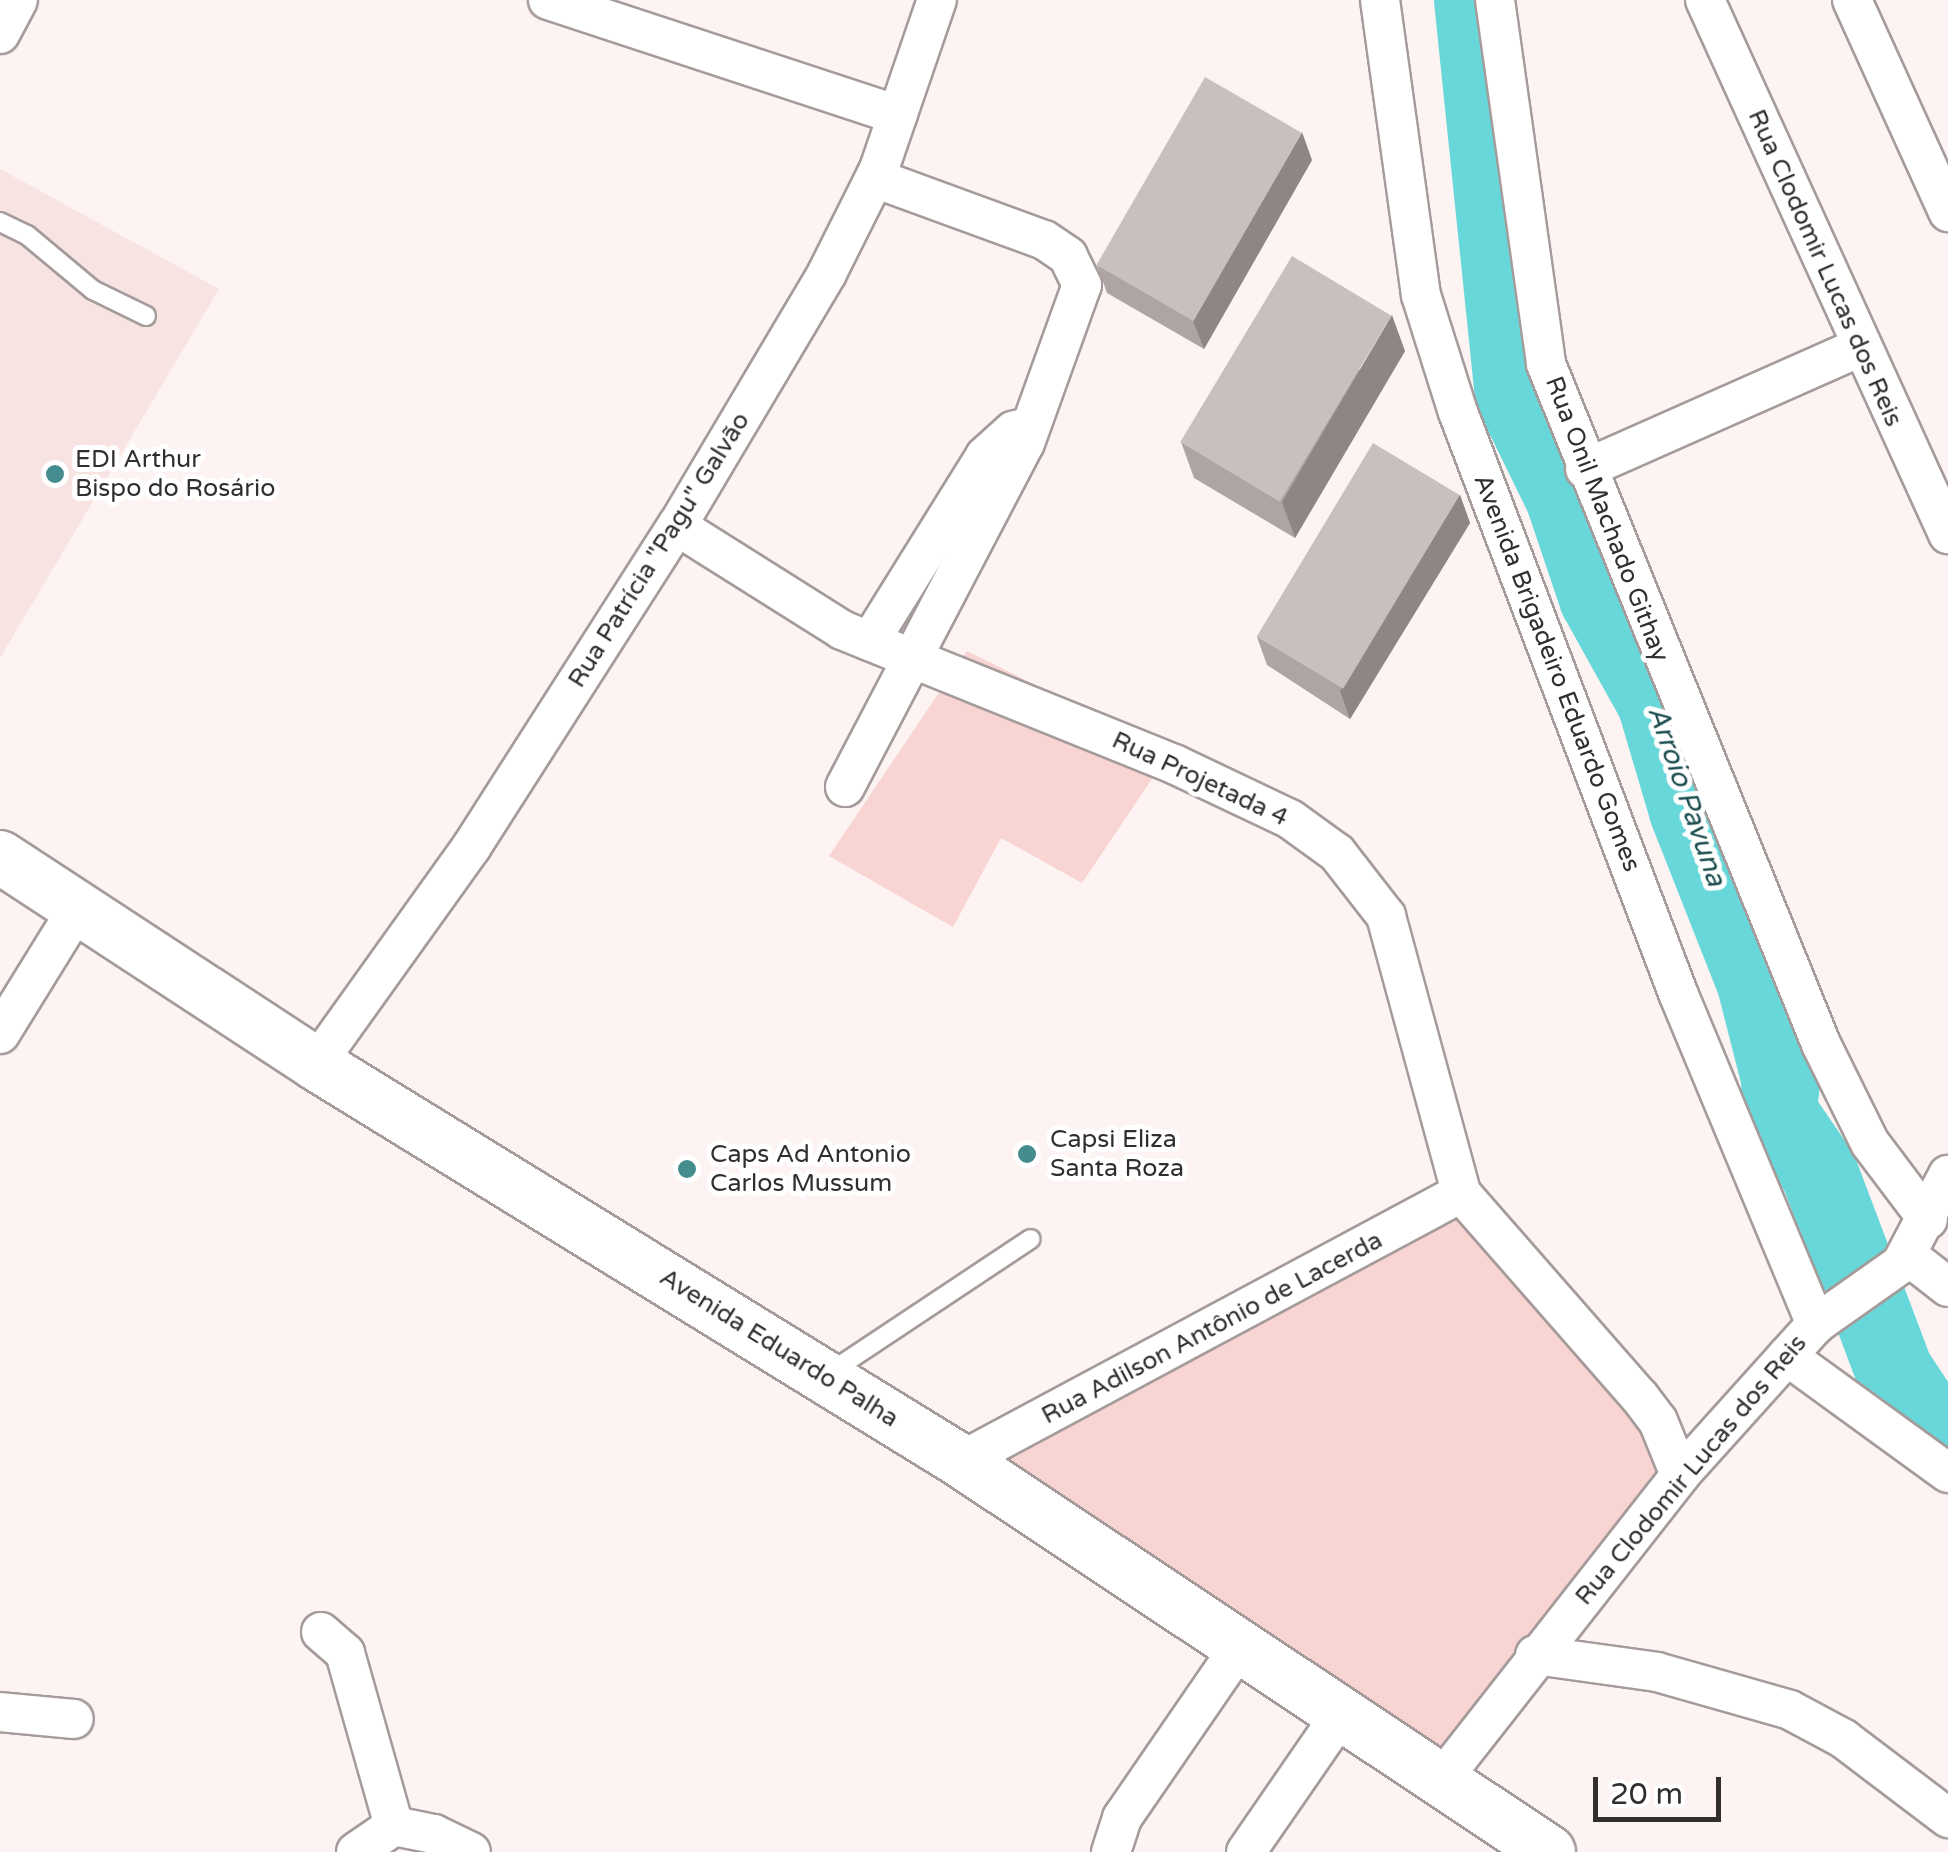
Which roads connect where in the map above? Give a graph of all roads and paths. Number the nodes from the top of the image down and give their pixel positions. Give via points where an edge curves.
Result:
1 (18, 0) edge
2 (548, 0) edge
3 (937, 0) edge
4 (1380, 0) edge
5 (1494, 0) edge
6 (1705, 0) edge
7 (1852, 0) edge
8 (0, 34) edge
9 (898, 116) junction
10 (875, 178) junction
11 (1948, 212) edge
12 (0, 222) edge
13 (146, 316) dead end
14 (1858, 348) junction
15 (1031, 426) junction
16 (1585, 469) junction
17 (677, 526) junction
18 (1948, 534) edge
19 (870, 640) junction
20 (912, 656) junction
21 (845, 787) dead end
22 (0, 856) edge
23 (80, 906) junction
24 (0, 1034) edge
25 (316, 1064) junction
26 (1948, 1175) edge
27 (1461, 1193) junction
28 (1928, 1220) junction
29 (1031, 1239) dead end
30 (1904, 1259) junction
31 (1948, 1287) edge
32 (1829, 1316) junction
33 (1788, 1356) junction
34 (825, 1376) junction
35 (961, 1461) junction
36 (1948, 1473) edge
37 (1680, 1476) junction
38 (322, 1632) dead end
39 (1239, 1648) junction
40 (1535, 1655) junction
41 (0, 1712) edge
42 (1342, 1713) junction
43 (74, 1719) dead end
44 (1442, 1779) junction
45 (1948, 1818) edge
46 (394, 1826) junction
47 (356, 1852) edge
48 (471, 1852) edge
49 (1111, 1852) edge
50 (1246, 1852) edge
51 (1550, 1852) edge

1 - 8 street
2 - 9 street
3 - 9 street, Rua Patrícia "Pagu" Galvão
4 - 32 street, Avenida Brigadeiro Eduardo Gomes via 1421,295 1458,412 1678,993
5 - 16 street, Rua Onil Machado Githay via 1534,306 1546,364
6 - 14 street, Rua Clodomir Lucas dos Reis
7 - 11 street
9 - 10 street, Rua Patrícia "Pagu" Galvão
10 - 15 street via 1044,240 1068,256 1082,285
10 - 17 street, Rua Patrícia "Pagu" Galvão via 827,273
12 - 13 lane via 27,235 93,290
14 - 16 street
14 - 18 street, Rua Clodomir Lucas dos Reis
15 - 19 street via 1013,431 985,456
15 - 20 street
16 - 28 street, Rua Onil Machado Githay via 1728,802 1820,1044 1870,1143
17 - 19 street, Rua Projetada 4 via 784,596
17 - 25 street, Rua Patrícia "Pagu" Galvão via 472,846
19 - 20 street, Rua Projetada 4
20 - 21 street
20 - 27 street, Rua Projetada 4 via 1174,764 1290,819 1337,853 1386,916
22 - 23 street, Avenida Eduardo Palha
23 - 24 street
23 - 25 street, Avenida Eduardo Palha
25 - 34 street, Avenida Eduardo Palha
26 - 28 street, Rua Clodomir Lucas dos Reis
27 - 35 street, Rua Adilson Antônio de Lacerda
27 - 37 street, Rua Projetada 4 via 1658,1420
28 - 30 street, Rua Clodomir Lucas dos Reis
29 - 34 lane
30 - 31 street
30 - 32 street, Rua Clodomir Lucas dos Reis
32 - 33 street, Rua Clodomir Lucas dos Reis
33 - 36 street
33 - 37 street, Rua Clodomir Lucas dos Reis
34 - 35 street, Avenida Eduardo Palha
35 - 39 street, Avenida Eduardo Palha
37 - 40 street, Rua Clodomir Lucas dos Reis
38 - 46 street via 345,1653
39 - 42 street, Avenida Eduardo Palha
39 - 49 street via 1122,1818
40 - 44 street, Rua Clodomir Lucas dos Reis
40 - 45 street via 1657,1672 1790,1710 1844,1738
41 - 43 street
42 - 44 street, Avenida Eduardo Palha
42 - 50 street
44 - 51 street, Avenida Eduardo Palha
46 - 47 street
46 - 48 street via 434,1834

